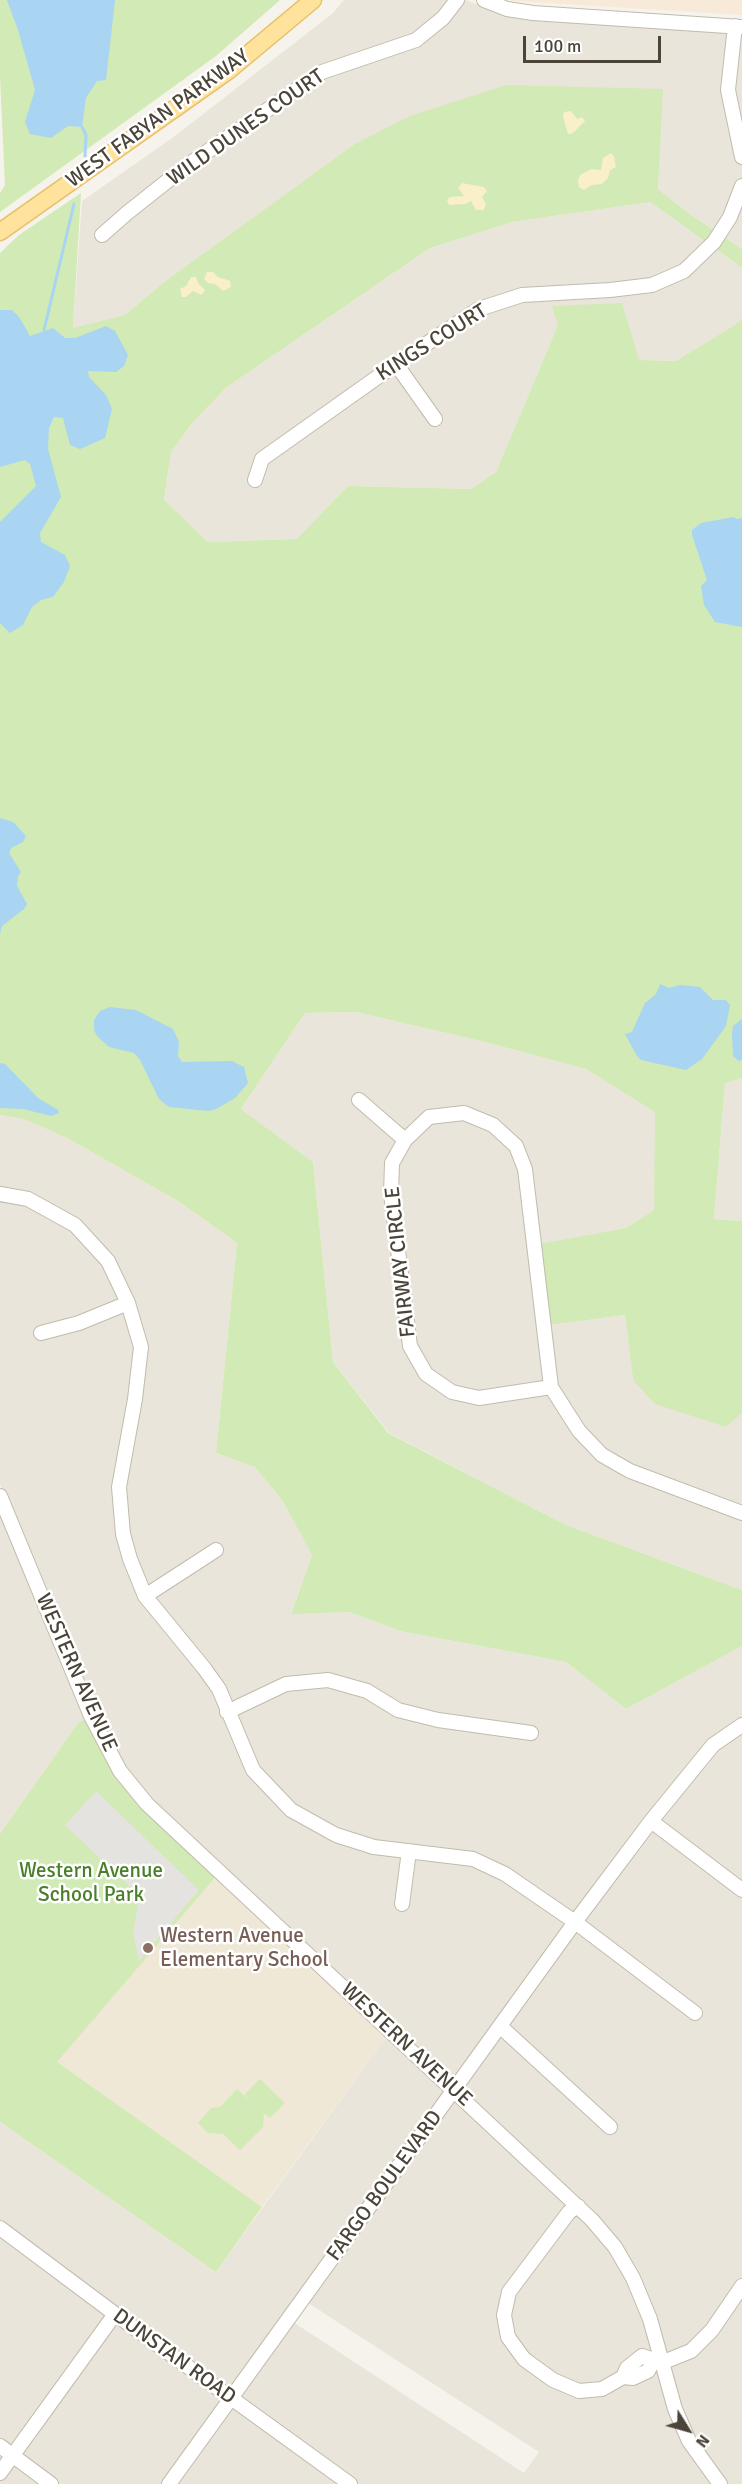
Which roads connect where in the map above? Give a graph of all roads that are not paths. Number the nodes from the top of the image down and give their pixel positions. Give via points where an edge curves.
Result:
1 (313, 0) edge
2 (457, 0) edge
3 (484, 0) edge
4 (739, 27) edge
5 (742, 158) edge
6 (742, 186) edge
7 (0, 232) edge
8 (102, 235) dead end
9 (396, 364) junction
10 (435, 419) dead end
11 (255, 480) dead end
12 (359, 1100) dead end
13 (405, 1140) junction
14 (0, 1194) edge
15 (128, 1303) junction
16 (41, 1333) dead end
17 (551, 1387) junction
18 (0, 1496) edge
19 (742, 1513) edge
20 (216, 1550) dead end
21 (145, 1596) junction
22 (227, 1712) junction
23 (742, 1725) edge
24 (531, 1733) dead end
25 (651, 1821) junction
26 (409, 1851) junction
27 (742, 1890) edge
28 (402, 1904) dead end
29 (575, 1922) junction
30 (694, 2013) dead end
31 (501, 2027) junction
32 (455, 2090) junction
33 (610, 2127) dead end
34 (578, 2206) junction
35 (1, 2230) edge
36 (742, 2286) edge
37 (115, 2314) junction
38 (661, 2363) junction
39 (623, 2377) dead end
40 (231, 2398) junction
41 (0, 2446) edge
42 (13, 2456) junction
43 (0, 2473) edge
44 (51, 2484) edge
45 (169, 2484) edge
46 (350, 2484) edge
47 (720, 2484) edge

1 - 7 main road, WEST FABYAN PARKWAY via 228,71
2 - 8 street, WILD DUNES COURT via 443,18 416,40 322,72 185,167
3 - 4 street via 533,13
4 - 5 street via 728,90
6 - 9 street, KINGS COURT via 730,217 714,242 684,271 652,285 522,295 479,309
9 - 10 street
9 - 11 street, KINGS COURT via 262,459
12 - 13 street
13 - 17 street, FAIRWAY CIRCLE via 392,1163 391,1194 410,1346 426,1374 453,1392 479,1398
13 - 17 street, FAIRWAY CIRCLE via 429,1117 464,1113 494,1125 516,1146 525,1169
14 - 15 street via 28,1199 75,1225 108,1261
15 - 16 street
15 - 21 street via 141,1347 119,1487 120,1508 130,1559
17 - 19 street, FAIRWAY CIRCLE via 579,1431 602,1455 630,1471
18 - 32 street, WESTERN AVENUE via 91,1716 120,1771 147,1804
20 - 21 street
21 - 22 street via 219,1689
22 - 24 street via 286,1684 328,1680 367,1691 398,1710 438,1720
22 - 26 street via 253,1770 291,1810 336,1835 374,1847
23 - 25 street, FARGO BOULEVARD via 713,1745
25 - 27 street
25 - 29 street, FARGO BOULEVARD
26 - 28 street
26 - 29 street via 473,1859 505,1874
29 - 30 street
29 - 31 street, FARGO BOULEVARD
31 - 32 street, FARGO BOULEVARD
31 - 33 street
32 - 34 street, WESTERN AVENUE
32 - 40 street, FARGO BOULEVARD
34 - 38 street, WESTERN AVENUE via 615,2247 633,2278 650,2319
34 - 39 street via 569,2212 509,2292 504,2315 508,2337 524,2359 553,2380 579,2391 602,2389
35 - 37 street, DUNSTAN ROAD
36 - 38 street via 691,2351
37 - 40 street, DUNSTAN ROAD
37 - 42 street
38 - 47 street, WESTERN AVENUE via 689,2440
40 - 45 street, FARGO BOULEVARD
40 - 46 street, DUNSTAN ROAD
41 - 42 street
42 - 43 street
42 - 44 street

